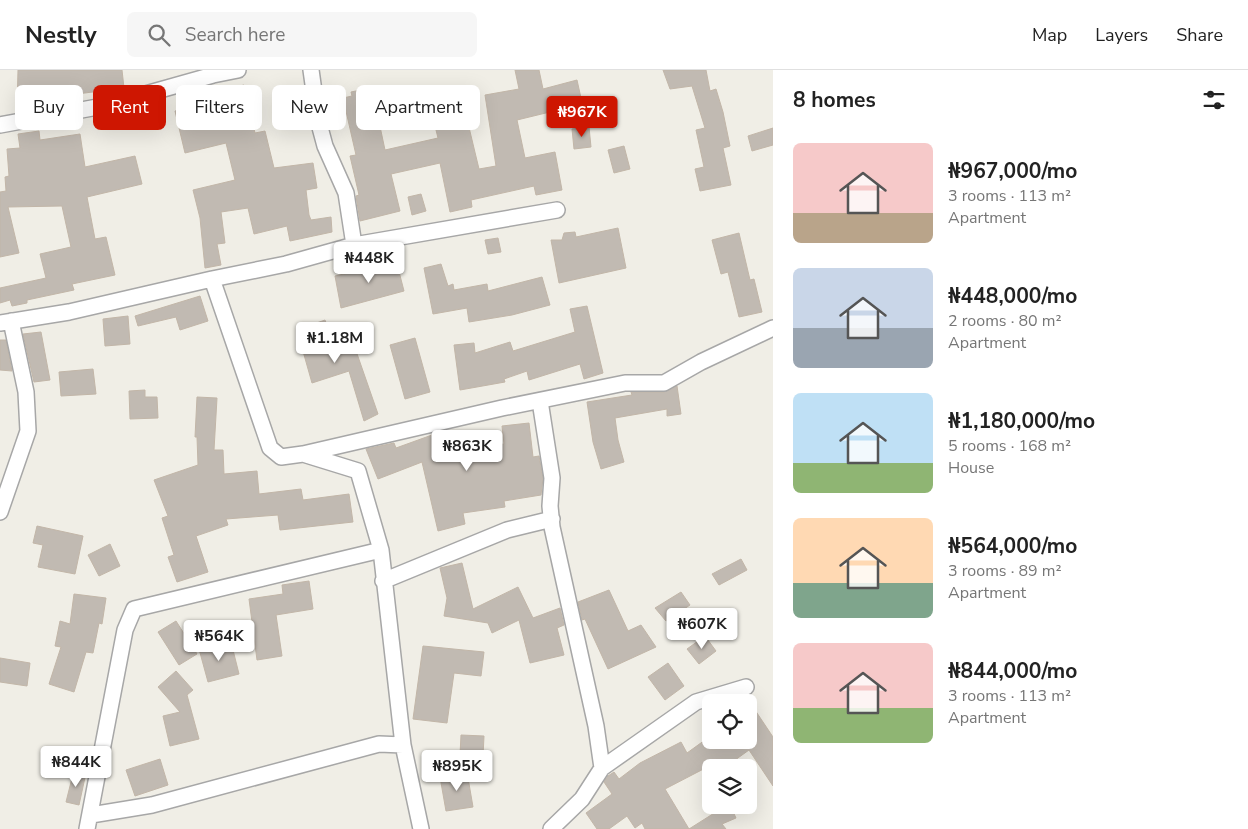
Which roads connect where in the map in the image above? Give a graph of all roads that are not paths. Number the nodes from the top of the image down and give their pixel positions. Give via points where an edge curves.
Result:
1 (238, 70) edge
2 (311, 70) edge
3 (0, 125) edge
4 (557, 210) dead end
5 (354, 245) junction
6 (212, 278) junction
7 (5, 322) edge
8 (773, 328) edge
9 (540, 401) junction
10 (303, 454) junction
11 (0, 512) edge
12 (552, 519) junction
13 (381, 550) junction
14 (383, 581) junction
15 (746, 687) dead end
16 (403, 744) junction
17 (602, 768) junction
18 (89, 822) edge
19 (421, 829) edge
20 (551, 829) edge

1 - 3 street via 103,106
2 - 5 street via 318,120 325,146 346,193
4 - 5 street
5 - 6 street via 286,264
6 - 7 street via 69,312
6 - 10 street via 270,448 281,457
7 - 11 street via 26,392 28,431
8 - 9 street via 664,383 625,383
9 - 10 street
9 - 12 street via 552,478
10 - 13 street via 358,471
12 - 14 street via 508,530
12 - 17 street
13 - 14 street
13 - 18 street via 134,609 125,630
14 - 16 street
15 - 17 street via 696,702
16 - 18 street via 379,744
16 - 19 street
17 - 20 street via 582,799

